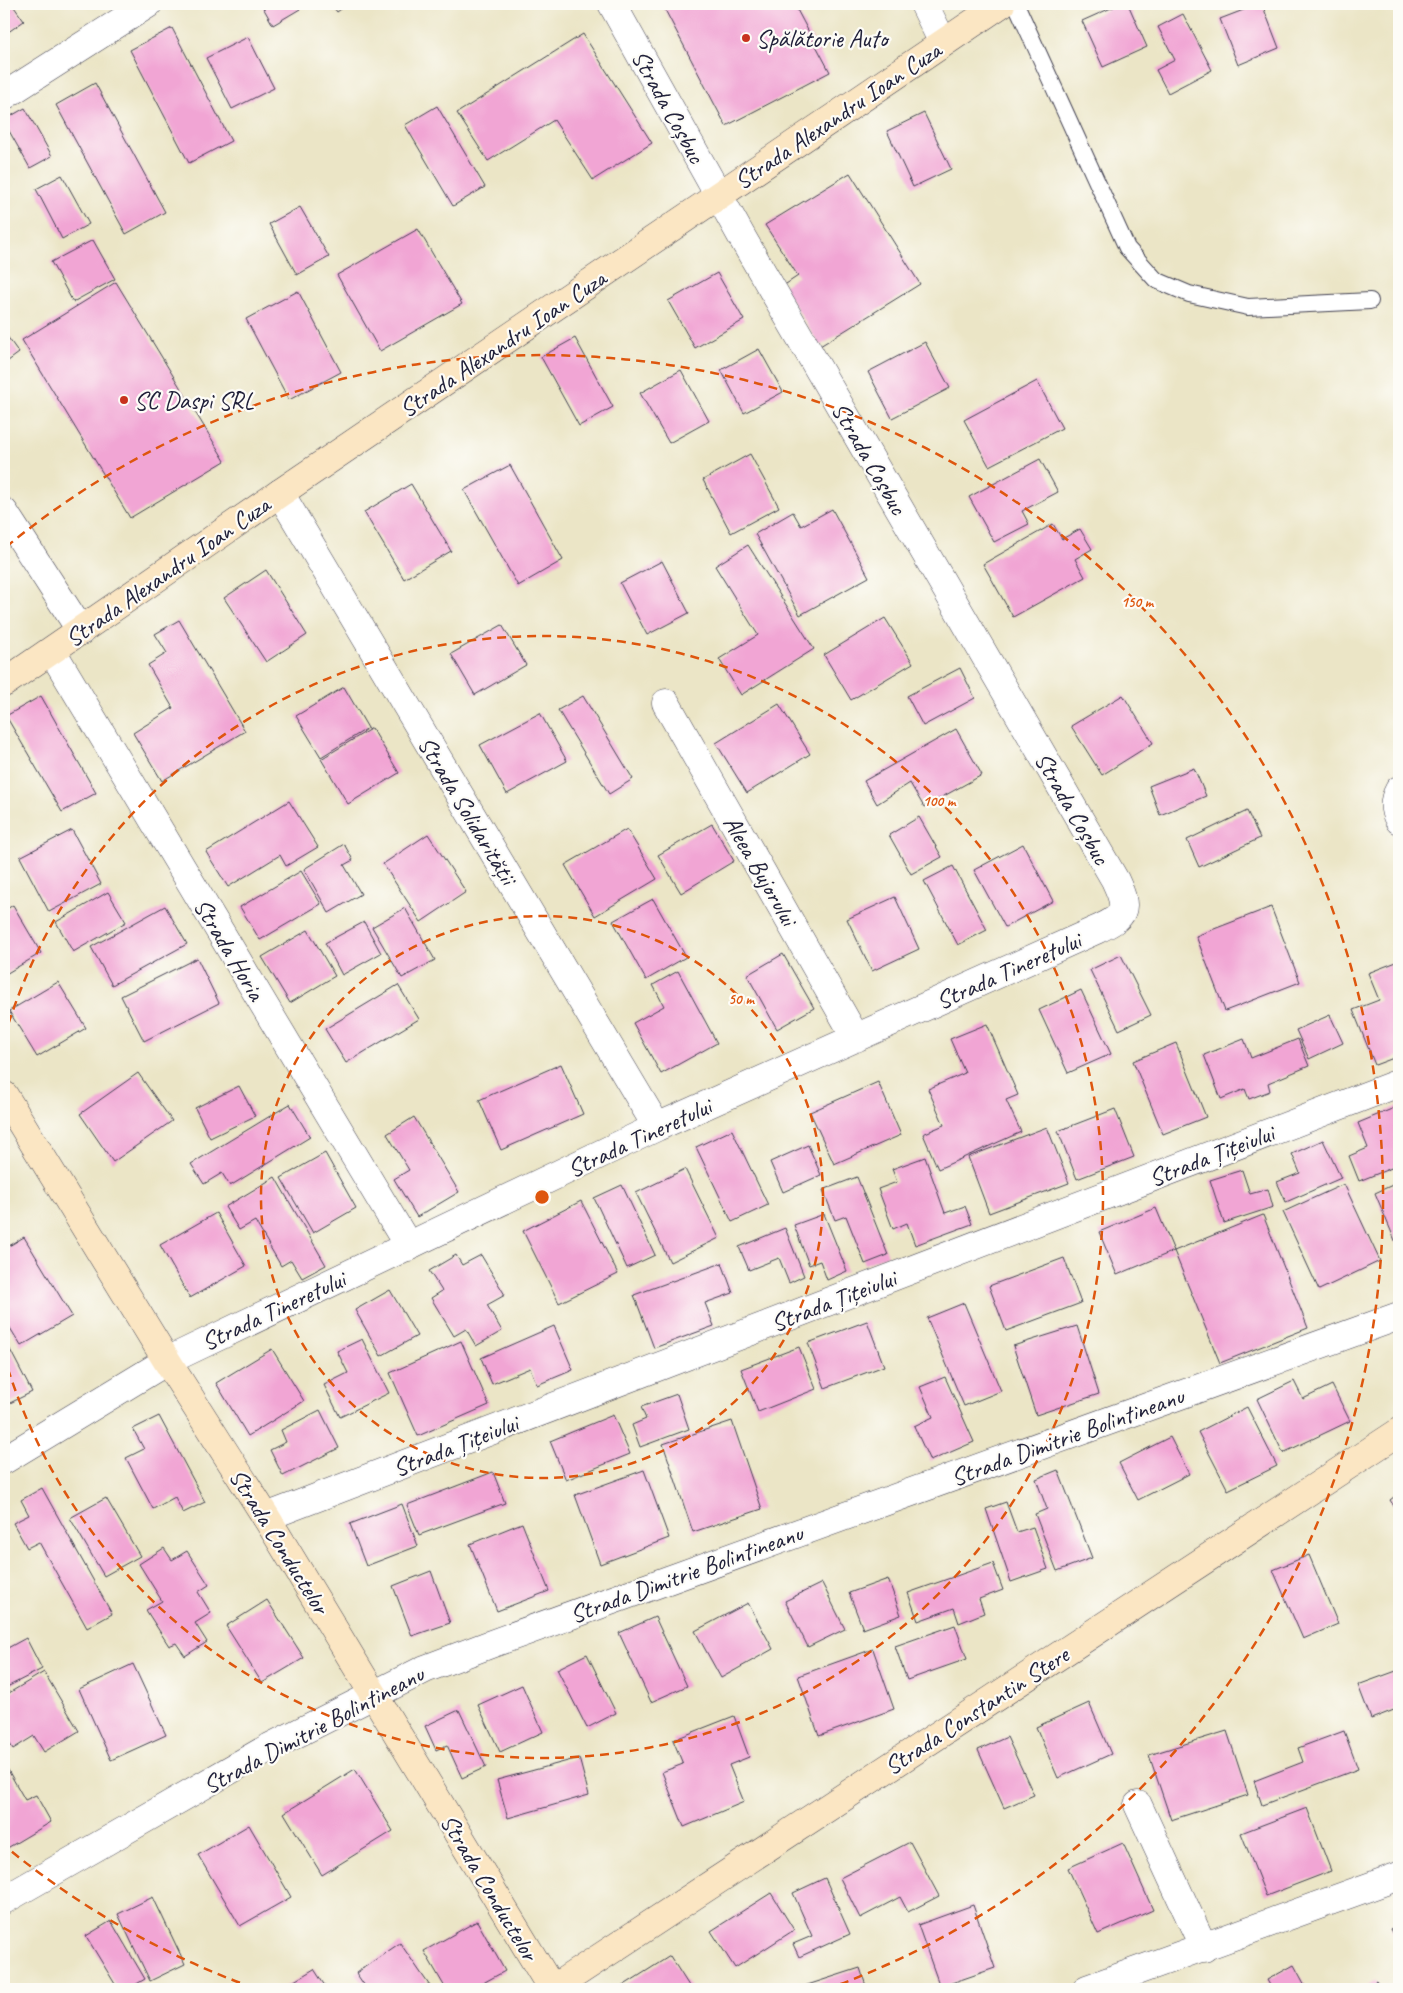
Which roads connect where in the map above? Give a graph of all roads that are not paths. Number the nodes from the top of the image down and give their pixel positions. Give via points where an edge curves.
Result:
1 (148, 4) edge
2 (612, 4) edge
3 (924, 4) edge
4 (1001, 4) edge
5 (1016, 4) edge
6 (943, 43) junction
7 (4, 96) edge
8 (718, 196) junction
9 (1370, 301) dead end
10 (280, 493) junction
11 (4, 512) edge
12 (81, 631) junction
13 (52, 651) junction
14 (4, 683) edge
15 (666, 703) dead end
16 (1122, 912) joint
17 (856, 1038) junction
18 (1399, 1083) edge
19 (4, 1095) edge
20 (657, 1127) junction
21 (409, 1246) junction
22 (1399, 1316) edge
23 (167, 1361) junction
24 (1399, 1432) edge
25 (4, 1460) edge
26 (266, 1517) junction
27 (374, 1694) junction
28 (1138, 1805) dead end
29 (1399, 1876) edge
30 (4, 1900) edge
31 (1204, 1948) junction
32 (552, 1989) edge
33 (1087, 1989) edge

1 - 7 street
2 - 8 street, Strada Coșbuc
3 - 6 street
4 - 6 street, Strada Alexandru Ioan Cuza
5 - 9 lane via 1127,248 1156,280 1189,294 1248,307
6 - 8 street, Strada Alexandru Ioan Cuza
8 - 10 street, Strada Alexandru Ioan Cuza
8 - 16 street, Strada Coșbuc via 1115,880 1123,898
10 - 12 street, Strada Alexandru Ioan Cuza
10 - 20 street, Strada Solidarității
11 - 12 street
12 - 13 street, Strada Alexandru Ioan Cuza
13 - 14 street, Strada Alexandru Ioan Cuza
13 - 21 street, Strada Horia
15 - 17 street, Aleea Bujorului
16 - 17 street, Strada Tineretului via 1112,923
17 - 20 street, Strada Tineretului
18 - 26 street, Strada Țițeiului
19 - 23 street, Strada Conductelor
20 - 21 street, Strada Tineretului
21 - 23 street, Strada Tineretului
22 - 27 street, Strada Dimitrie Bolintineanu via 491,1644 425,1669
23 - 25 street, Strada Tineretului
23 - 26 street, Strada Conductelor
24 - 32 street, Strada Constantin Stere
26 - 27 street, Strada Conductelor
27 - 30 street, Strada Dimitrie Bolintineanu via 270,1747
27 - 32 street, Strada Conductelor
28 - 31 street
29 - 31 street
31 - 33 street

